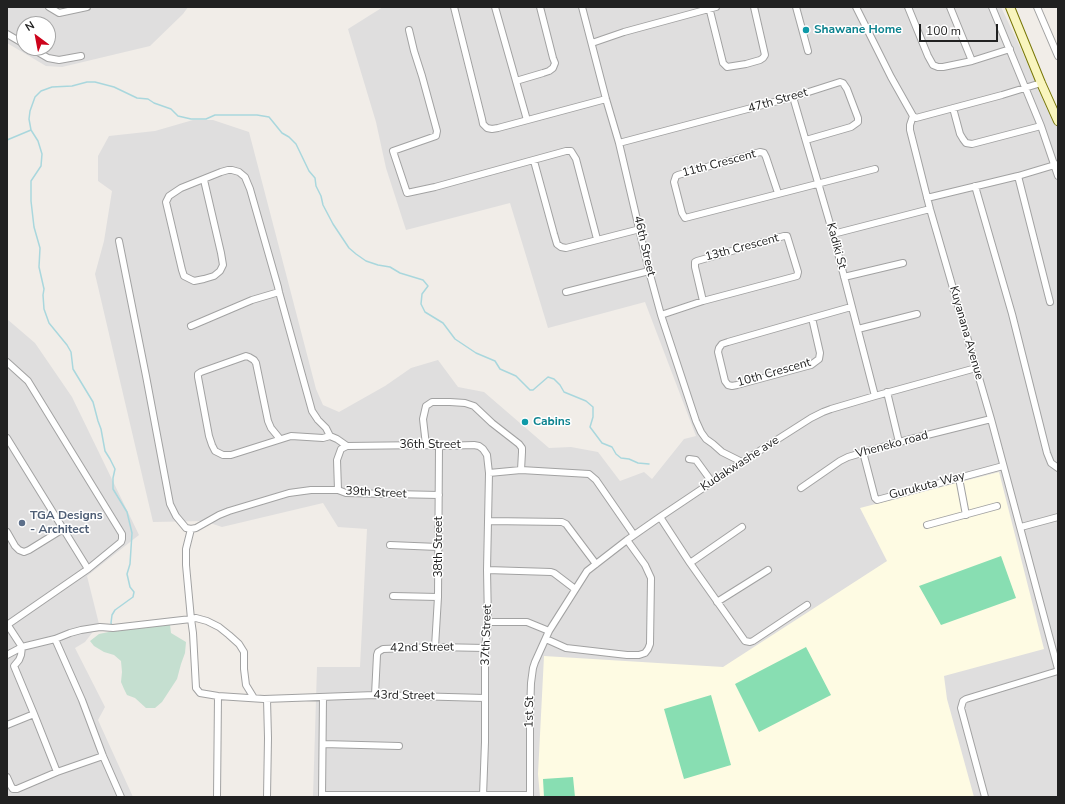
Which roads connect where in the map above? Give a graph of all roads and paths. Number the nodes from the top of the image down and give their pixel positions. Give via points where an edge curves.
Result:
1 (49, 7) edge
2 (88, 7) edge
3 (454, 7) edge
4 (496, 7) edge
5 (540, 7) edge
6 (582, 7) edge
7 (712, 7) edge
8 (754, 7) edge
9 (796, 7) edge
10 (856, 7) edge
11 (908, 7) edge
12 (950, 7) edge
13 (992, 7) edge
14 (1010, 7) edge
15 (1037, 7) edge
16 (409, 30) dead end
17 (7, 34) edge
18 (16, 39) edge
19 (592, 43) junction
20 (1010, 50) junction
21 (808, 51) dead end
22 (45, 56) edge
23 (81, 56) dead end
24 (1058, 56) edge
25 (972, 61) junction
26 (516, 81) junction
27 (1041, 83) junction
28 (1026, 88) junction
29 (793, 97) junction
30 (606, 99) junction
31 (953, 108) junction
32 (913, 116) junction
33 (527, 120) junction
34 (1058, 121) edge
35 (1041, 126) junction
36 (806, 140) junction
37 (619, 143) junction
38 (534, 160) junction
39 (1057, 165) edge
40 (875, 169) dead end
41 (1018, 176) junction
42 (1058, 176) edge
43 (204, 180) junction
44 (818, 184) junction
45 (975, 186) junction
46 (778, 193) junction
47 (927, 198) junction
48 (930, 209) junction
49 (640, 229) junction
50 (833, 234) junction
51 (597, 239) junction
52 (119, 241) dead end
53 (903, 263) dead end
54 (649, 271) junction
55 (844, 277) junction
56 (279, 292) junction
57 (566, 292) dead end
58 (703, 301) junction
59 (1050, 302) dead end
60 (851, 307) junction
61 (917, 314) dead end
62 (661, 315) junction
63 (812, 318) junction
64 (191, 326) dead end
65 (858, 329) junction
66 (7, 362) edge
67 (976, 368) junction
68 (887, 392) junction
69 (875, 396) junction
70 (991, 419) junction
71 (330, 436) junction
72 (7, 438) edge
73 (280, 439) junction
74 (899, 442) junction
75 (426, 445) junction
76 (348, 446) junction
77 (439, 446) junction
78 (863, 452) junction
79 (689, 459) dead end
80 (742, 462) junction
81 (1003, 466) junction
82 (1058, 468) edge
83 (521, 470) junction
84 (489, 473) junction
85 (958, 478) junction
86 (712, 482) junction
87 (801, 488) dead end
88 (338, 490) junction
89 (439, 495) junction
90 (996, 506) dead end
91 (966, 514) junction
92 (1058, 516) edge
93 (660, 517) junction
94 (489, 521) junction
95 (927, 525) dead end
96 (742, 527) dead end
97 (1021, 527) junction
98 (63, 529) junction
99 (191, 530) junction
100 (7, 532) edge
101 (634, 535) junction
102 (627, 540) junction
103 (390, 545) dead end
104 (438, 547) junction
105 (690, 563) junction
106 (596, 564) junction
107 (88, 569) junction
108 (487, 570) junction
109 (768, 570) dead end
110 (575, 589) junction
111 (393, 596) dead end
112 (438, 597) junction
113 (717, 602) junction
114 (807, 604) dead end
115 (191, 619) junction
116 (488, 622) junction
117 (7, 625) edge
118 (550, 631) junction
119 (55, 639) junction
120 (546, 639) junction
121 (436, 647) junction
122 (22, 648) junction
123 (485, 648) junction
124 (7, 655) edge
125 (14, 666) junction
126 (7, 670) edge
127 (1058, 670) edge
128 (375, 695) junction
129 (218, 696) junction
130 (323, 697) junction
131 (254, 698) junction
132 (485, 698) junction
133 (267, 699) junction
134 (34, 714) junction
135 (7, 725) edge
136 (322, 744) junction
137 (399, 746) dead end
138 (103, 756) junction
139 (57, 772) junction
140 (7, 777) edge
141 (322, 796) edge
142 (371, 796) edge
143 (420, 796) edge
144 (467, 796) edge
145 (483, 796) junction
146 (530, 796) edge
147 (121, 797) edge
148 (217, 797) edge
149 (268, 797) edge
150 (985, 797) edge

1 - 2 street via 59,13
3 - 33 street via 484,124 492,129
4 - 26 street
5 - 26 street via 554,58 554,68
6 - 19 street, 46th Street
7 - 8 street via 723,63 727,67 760,60 765,55
7 - 19 street
9 - 21 street
10 - 32 street
11 - 25 street via 933,65 944,67
12 - 25 street
13 - 20 street
14 - 27 main road
15 - 24 street
16 - 38 street via 437,131 436,136 392,151 407,193
17 - 18 street
19 - 30 street, 46th Street
20 - 25 street
20 - 28 street
22 - 23 street via 59,60
26 - 33 street
27 - 28 street
27 - 34 main road
28 - 31 street
28 - 35 street
29 - 36 street, Kadiki St
29 - 36 street, 47th Street via 840,82 847,89 858,118 858,122 851,127
29 - 37 street, 47th Street
30 - 33 street
30 - 37 street, 46th Street
31 - 32 street via 916,118
31 - 35 street via 960,134 966,143 972,144
32 - 47 street, Kuyanana Avenue via 910,130
35 - 39 street
36 - 44 street, Kadiki St
37 - 49 street, 46th Street
38 - 51 street via 558,244 566,248
38 - 51 street via 571,151 576,160
39 - 41 street
39 - 42 street
40 - 44 street, 11th Crescent
41 - 45 street
41 - 59 street
43 - 43 street via 181,188 169,196 166,202 184,276 194,281 214,276 220,271 222,264
43 - 56 street via 228,170 239,172 245,177
44 - 46 street, 11th Crescent
44 - 50 street, Kadiki St
45 - 47 street
45 - 82 street via 1048,453 1051,463
46 - 46 street, 11th Crescent via 685,218 674,182 678,175 760,152 766,157
47 - 48 street, Kuyanana Avenue
48 - 50 street
48 - 67 street, Kuyanana Avenue
49 - 51 street
49 - 54 street, 46th Street
50 - 55 street, Kadiki St
52 - 99 street via 170,504 176,516
53 - 55 street
54 - 57 street
54 - 62 street, 46th Street
55 - 60 street, Kadiki St
56 - 64 street via 252,300
56 - 71 street via 312,411
58 - 58 street, 13th Crescent via 797,276 788,236 695,262
58 - 62 street, 13th Crescent
60 - 63 street, 10th Crescent
60 - 65 street, Kadiki St
61 - 65 street
62 - 80 street, 46th Street via 701,432 722,452
63 - 63 street, 10th Crescent via 722,344 718,352 728,385 737,385 811,365 819,359
65 - 69 street, Kadiki St
66 - 107 street via 28,381 122,534 121,542
67 - 68 street, Kudakwashe ave
67 - 70 street, Kuyanana Avenue
68 - 69 street, Kudakwashe ave
68 - 74 street
69 - 80 street, Kudakwashe ave via 831,409 811,418
70 - 74 street, Vheneko road
70 - 81 street, Kuyanana Avenue
71 - 73 street via 291,436
71 - 76 street
72 - 98 street
73 - 73 street via 231,455 215,451 209,436 198,374 246,356 254,360 268,421
74 - 78 street, Vheneko road
75 - 76 street, 36th Street
75 - 77 street, 36th Street
75 - 83 street via 423,419 426,406 432,402 465,403 474,406 519,444 522,448
76 - 88 street, 39th Street via 342,450 338,460
77 - 84 street, 36th Street via 479,446 487,455
77 - 89 street, 38th Street
78 - 85 street, Gurukuta Way via 877,500
78 - 87 street, Vheneko road via 840,461
79 - 86 street via 696,460
80 - 86 street, Kudakwashe ave
81 - 85 street, Gurukuta Way
81 - 97 street, Kuyanana Avenue
83 - 84 street
83 - 101 street via 589,474 596,480
84 - 94 street, 37th Street
85 - 91 street
86 - 93 street, Kudakwashe ave
88 - 89 street, 39th Street via 346,493
88 - 99 street via 289,493 229,511
89 - 104 street, 38th Street
90 - 91 street
91 - 95 street
92 - 97 street
93 - 101 street, Kudakwashe ave
93 - 105 street
94 - 106 street via 562,522
94 - 108 street, 37th Street
96 - 105 street
97 - 127 street, Kuyanana Avenue
98 - 100 street via 24,552 15,546
98 - 107 street
99 - 115 street, 43rd Street via 186,549
101 - 102 street, Kudakwashe ave
102 - 106 street, Kudakwashe ave
102 - 120 street via 651,578 650,644 645,653 633,656 566,648
103 - 104 street
104 - 112 street, 38th Street
105 - 113 street
106 - 110 street, Kudakwashe ave
107 - 117 street
108 - 110 street via 551,572
108 - 116 street, 37th Street
109 - 113 street
110 - 118 street, Kudakwashe ave
111 - 112 street
112 - 121 street, 38th Street
113 - 114 street via 745,641 750,642
115 - 119 street via 113,628 100,627
115 - 129 street, 43rd Street via 196,688 200,693
115 - 131 street via 207,621 219,627 239,644 244,652 246,685
116 - 118 street via 527,622
116 - 123 street, 37th Street
117 - 122 street
118 - 120 street, 1st St
119 - 122 street
119 - 138 street
120 - 146 street, 1st St via 535,662 531,683
121 - 123 street, 42nd Street
121 - 128 street, 42nd Street via 383,649 378,652
122 - 124 street
122 - 125 street via 19,660
123 - 132 street, 37th Street
125 - 126 street
125 - 134 street
127 - 150 street via 963,701 961,708
128 - 130 street, 43rd Street
128 - 132 street, 43rd Street
129 - 131 street, 43rd Street
129 - 148 street
130 - 133 street, 43rd Street
130 - 136 street
131 - 133 street, 43rd Street
132 - 145 street, 37th Street
133 - 149 street
134 - 135 street
134 - 139 street
136 - 137 street
136 - 141 street
138 - 139 street
138 - 147 street
139 - 140 street via 17,789 11,786
141 - 142 street
142 - 143 street
143 - 144 street
144 - 145 street
145 - 146 street

